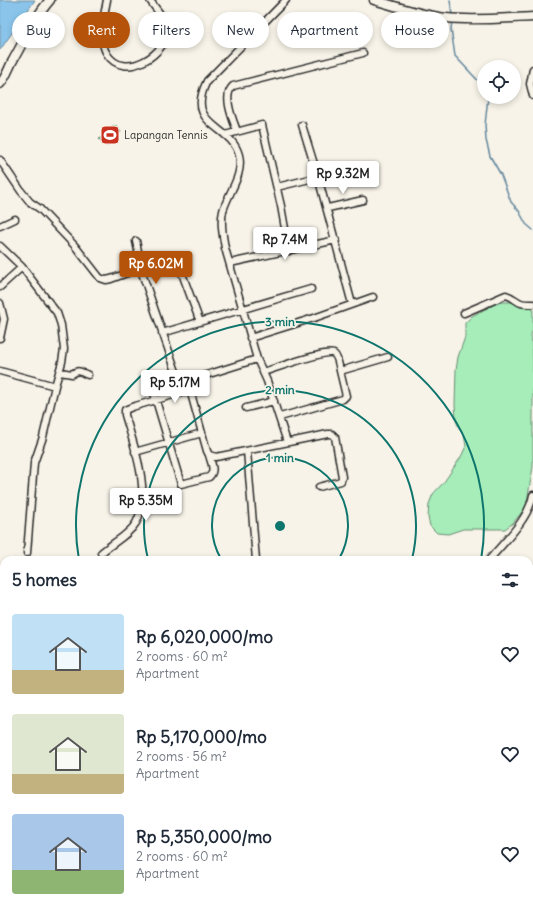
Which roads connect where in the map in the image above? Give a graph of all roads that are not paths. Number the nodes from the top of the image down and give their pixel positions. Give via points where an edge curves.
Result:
1 (50, 0) edge
2 (107, 0) edge
3 (150, 0) edge
4 (286, 0) edge
5 (374, 0) edge
6 (533, 17) edge
7 (363, 53) dead end
8 (533, 70) edge
9 (0, 84) edge
10 (533, 96) edge
11 (302, 125) dead end
12 (237, 131) junction
13 (225, 135) junction
14 (0, 160) edge
15 (318, 177) junction
16 (277, 187) junction
17 (363, 200) dead end
18 (328, 208) junction
19 (15, 219) dead end
20 (0, 226) edge
21 (336, 240) junction
22 (136, 241) dead end
23 (0, 246) edge
24 (289, 251) junction
25 (230, 263) junction
26 (22, 267) junction
27 (141, 268) junction
28 (180, 268) dead end
29 (0, 288) edge
30 (311, 289) dead end
31 (373, 297) dead end
32 (0, 303) edge
33 (352, 304) junction
34 (533, 304) edge
35 (243, 309) junction
36 (464, 313) dead end
37 (200, 322) junction
38 (162, 333) junction
39 (0, 338) edge
40 (250, 338) junction
41 (388, 357) dead end
42 (257, 359) junction
43 (0, 371) edge
44 (340, 371) junction
45 (60, 372) junction
46 (263, 372) junction
47 (88, 375) dead end
48 (187, 381) junction
49 (180, 384) junction
50 (55, 386) junction
51 (152, 387) dead end
52 (190, 390) junction
53 (183, 392) junction
54 (156, 400) junction
55 (274, 401) junction
56 (246, 408) dead end
57 (280, 417) junction
58 (202, 433) junction
59 (168, 442) junction
60 (287, 442) junction
61 (247, 451) junction
62 (135, 452) junction
63 (209, 455) junction
64 (319, 487) dead end
65 (533, 494) edge
66 (27, 553) dead end
67 (102, 553) dead end
68 (256, 556) edge
69 (492, 556) edge

1 - 9 main road via 40,11 7,76
2 - 3 street via 102,27 105,50 115,61 129,66 147,60 166,36 166,24
4 - 13 street via 207,81 201,97 203,111 209,122
5 - 6 main road via 417,13 447,18
7 - 12 street via 233,86 228,93
8 - 10 street via 530,84
11 - 15 street
12 - 13 street
12 - 16 street via 262,125
13 - 25 street via 237,150 240,168 222,220 223,237
14 - 27 street via 30,202 75,246 100,278 111,280
15 - 16 street
15 - 18 street
16 - 24 street
17 - 18 street
18 - 21 street
19 - 20 street
21 - 24 street
21 - 33 street
22 - 27 street
23 - 26 street
24 - 25 street
25 - 35 street
26 - 29 street
26 - 45 street via 60,318 64,349
27 - 38 street
28 - 37 street
30 - 35 street
31 - 33 street
32 - 39 street via 4,320
33 - 40 street
34 - 36 street via 519,304 506,295
35 - 37 street
35 - 40 street
37 - 38 street
38 - 49 street
40 - 42 street
41 - 44 street
42 - 46 street
42 - 48 street
43 - 50 street
44 - 46 street via 336,356 330,352
44 - 57 street via 344,398
45 - 47 street via 72,374 78,371
45 - 50 street
46 - 55 street
48 - 49 street
48 - 52 street
49 - 53 street
50 - 66 street via 34,463
51 - 54 street
52 - 53 street
52 - 58 street
53 - 54 street
54 - 59 street
54 - 62 street via 125,410
55 - 56 street
55 - 57 street
57 - 60 street
58 - 59 street
58 - 63 street
59 - 62 street
59 - 63 street via 181,484 212,474 214,470
60 - 61 street
60 - 64 street via 332,434 342,477 341,481
61 - 63 street via 216,457
61 - 68 street
62 - 67 street via 143,487 138,518 125,535
65 - 69 street via 530,507 523,519

